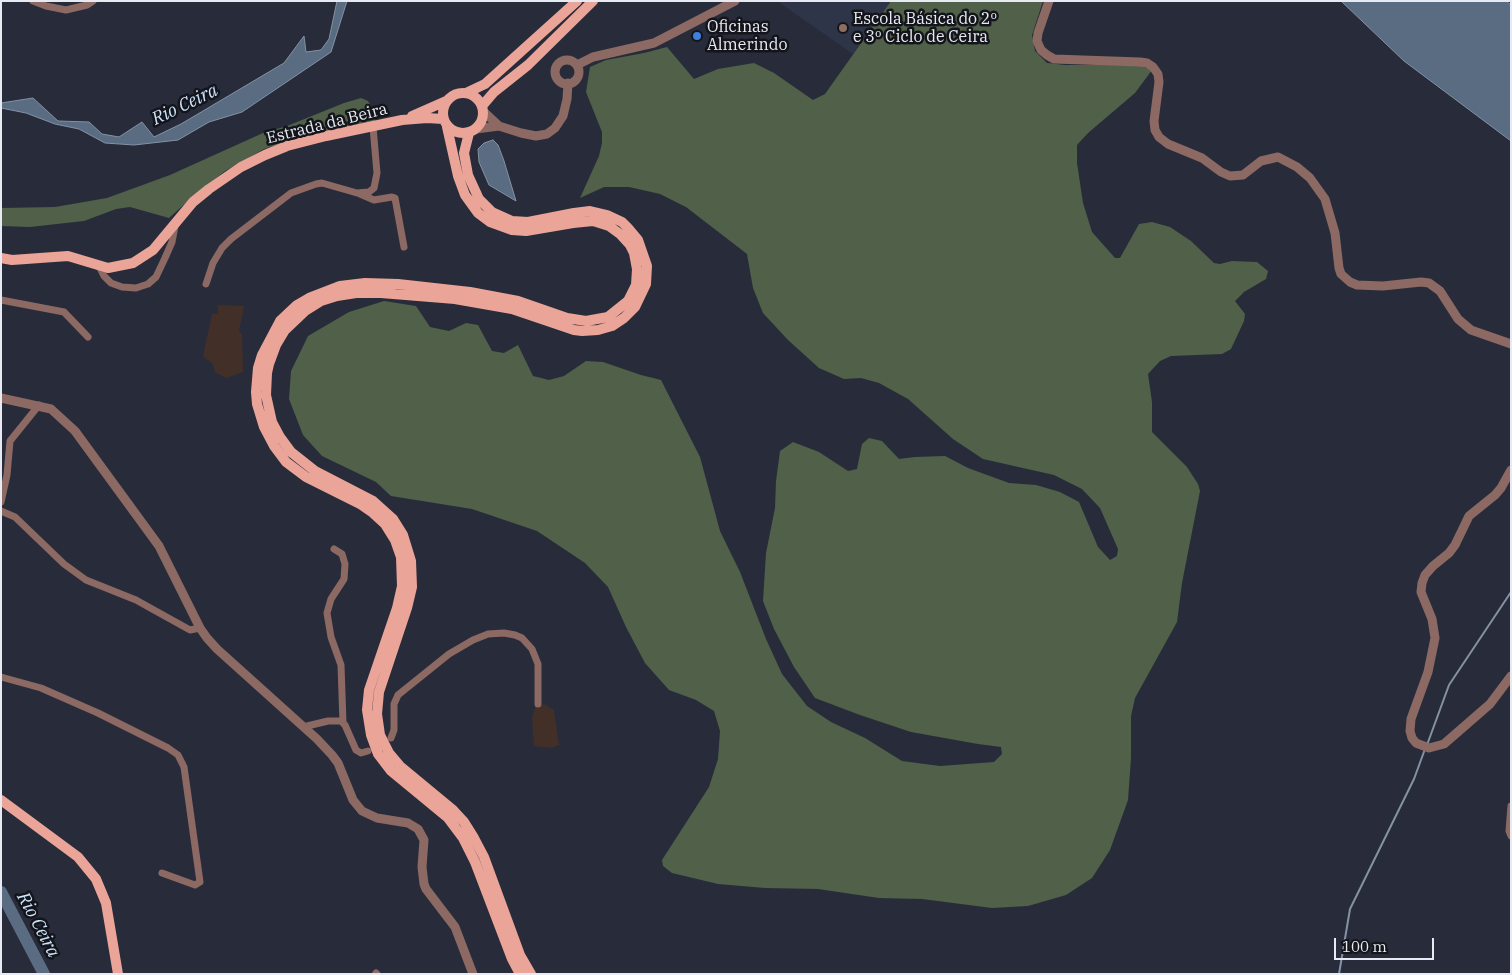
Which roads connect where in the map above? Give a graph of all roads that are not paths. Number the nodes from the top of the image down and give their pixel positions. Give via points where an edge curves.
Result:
1 (33, 1) edge
2 (94, 1) edge
3 (593, 1) edge
4 (735, 1) edge
5 (1048, 1) edge
6 (576, 2) edge
7 (577, 65) junction
8 (568, 83) junction
9 (466, 93) junction
10 (446, 101) junction
11 (482, 109) junction
12 (402, 120) junction
13 (445, 123) junction
14 (499, 126) junction
15 (372, 127) junction
16 (473, 131) junction
17 (357, 193) junction
18 (175, 226) junction
19 (404, 247) dead end
20 (1, 258) edge
21 (99, 266) junction
22 (206, 284) dead end
23 (1, 300) edge
24 (88, 337) dead end
25 (1511, 344) edge
26 (1, 398) edge
27 (38, 405) junction
28 (1511, 470) edge
29 (1, 502) edge
30 (1, 511) edge
31 (334, 549) dead end
32 (200, 628) junction
33 (1, 676) edge
34 (1511, 676) edge
35 (538, 704) dead end
36 (343, 723) junction
37 (303, 727) junction
38 (391, 738) dead end
39 (368, 751) dead end
40 (1, 800) edge
41 (1511, 806) edge
42 (1511, 836) edge
43 (162, 873) dead end
44 (118, 974) edge
45 (473, 974) edge
46 (520, 974) edge
47 (531, 974) edge

1 - 2 street via 66,10
3 - 11 main road via 528,65 490,96
4 - 7 street via 654,43 593,57
5 - 25 street via 1037,41 1047,55 1054,59 1140,62 1153,67 1160,82 1155,130 1168,144 1202,158 1230,176 1243,175 1261,161 1278,157 1310,178 1325,199 1335,233 1339,268 1350,282 1365,286 1429,283 1440,290 1458,319 1471,330
6 - 9 main road via 482,86
7 - 8 street via 578,76
7 - 8 street via 567,60 556,67 557,77
8 - 14 street via 562,116 552,131 530,135
9 - 10 main road via 455,94
9 - 11 main road via 473,95
10 - 12 main road, Estrada da Beira
10 - 13 main road via 442,110
11 - 14 street
11 - 16 main road via 480,124
12 - 13 main road, Estrada da Beira via 427,118
12 - 15 main road, Estrada da Beira
13 - 16 main road via 457,133
13 - 46 main road via 465,195 478,213 490,222 526,231 593,221 620,234 630,245 638,269 636,285 628,301 608,317 586,321 518,301 470,292 398,284 340,286 308,298 280,322 262,355 257,374 257,404 264,427 286,462 306,478 373,513 395,540 401,557 402,586 369,690 367,710 371,735 378,754 391,771 458,830 475,862
14 - 16 street
15 - 17 street via 376,182 369,192
15 - 18 main road, Estrada da Beira via 287,146 241,167 194,202
16 - 47 main road via 464,153 468,175 479,199 492,212 512,221 528,222 598,212 628,228 638,240 647,266 646,284 635,307 612,326 582,331 512,309 456,299 381,293 337,296 305,311 286,330 269,364 266,395 272,422 291,452 315,471 373,501 393,519 403,536 411,561 412,588 379,692 376,714 380,735 400,766 448,805 472,834 484,857 520,955
17 - 19 street via 374,200 395,198
17 - 22 street via 322,183 290,193 222,248
18 - 21 main road, Estrada da Beira via 143,257 120,266
18 - 21 street via 165,258 156,277 148,284 136,288 110,283
20 - 21 main road, Estrada da Beira via 68,256
23 - 24 street via 64,312
26 - 27 street
27 - 29 street via 10,441
27 - 32 street via 51,409 75,431 159,546
28 - 34 street via 1495,495 1470,516 1449,554 1433,566 1422,583 1421,592 1432,619 1435,638 1428,672 1411,719 1412,738 1429,748 1444,744 1490,704
30 - 32 street via 15,517 64,564 86,580 136,600 190,630
31 - 36 street via 342,554 346,564 344,579 331,599 327,613 341,666
32 - 37 street via 217,649
33 - 43 street via 41,688 98,713 178,755 184,767 200,882 196,885
35 - 38 street via 538,664 532,649 515,635 488,634 449,654 398,695 394,704
36 - 37 street via 331,720
36 - 39 street via 356,750 361,753
37 - 45 street via 332,755 353,800 362,811 377,818 408,823 418,830 424,840 424,884 455,928
40 - 44 main road via 78,857 96,879 106,903
41 - 42 street

